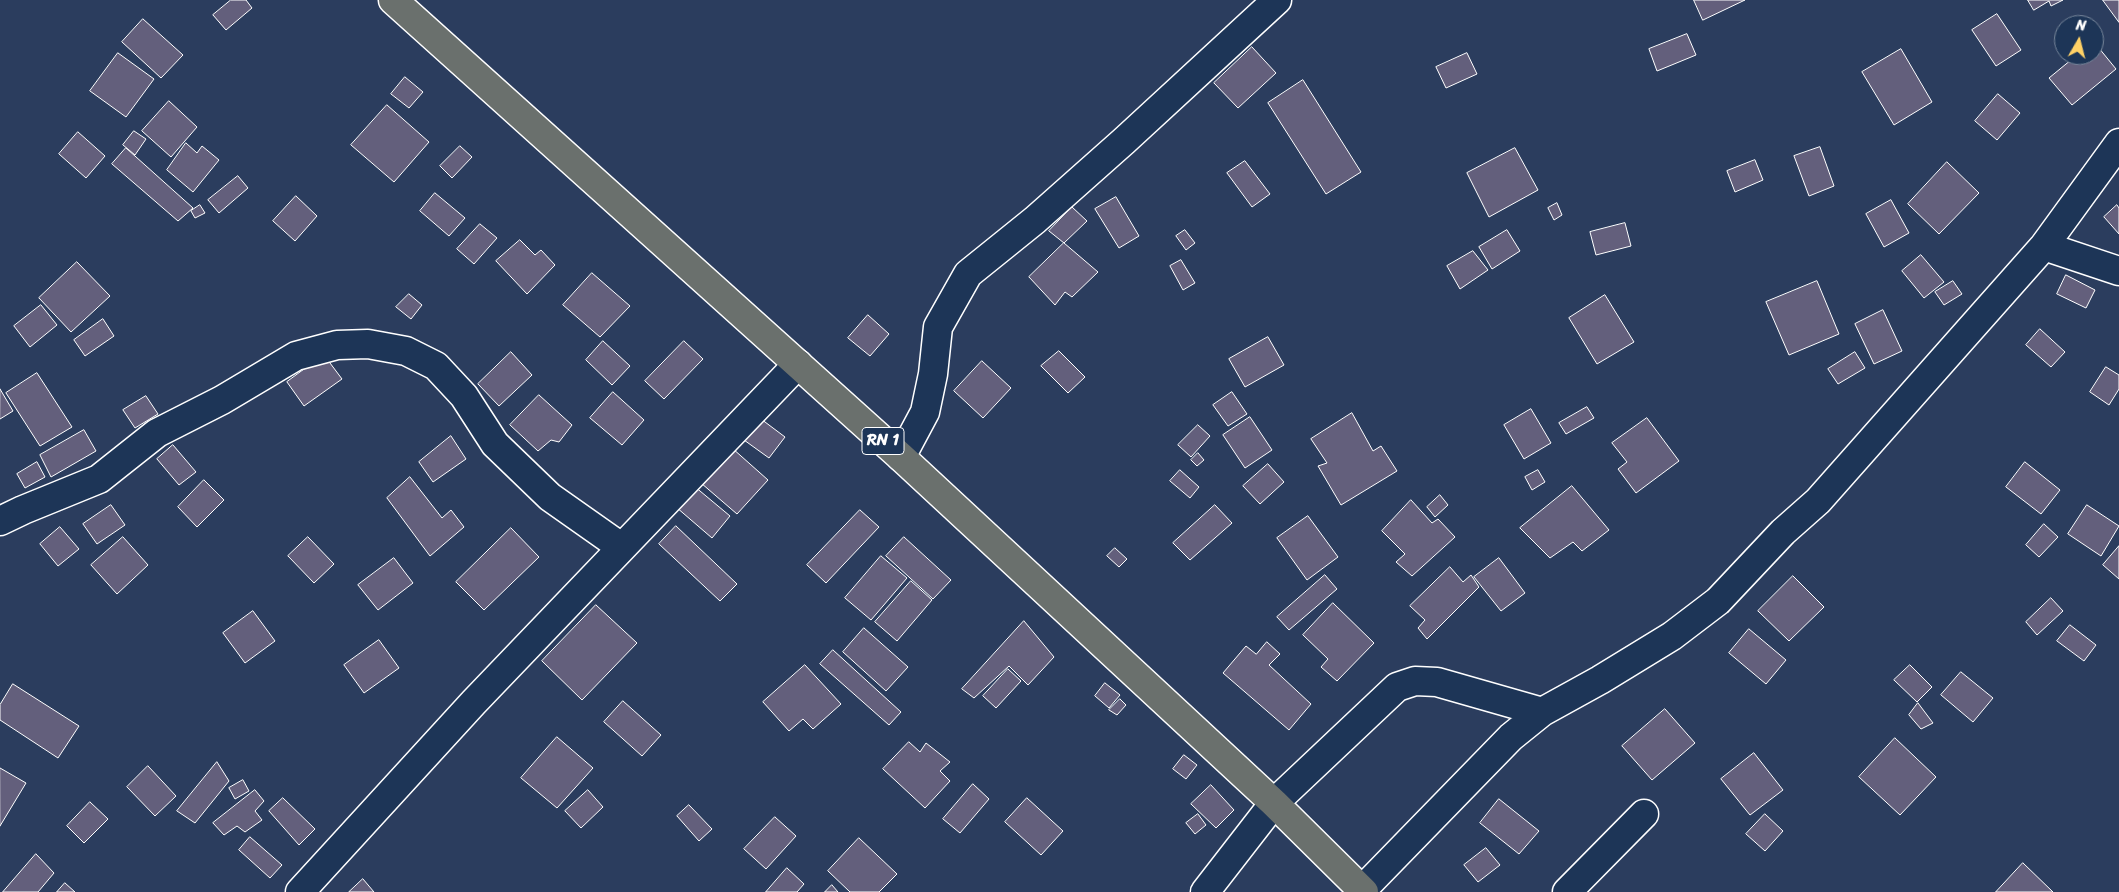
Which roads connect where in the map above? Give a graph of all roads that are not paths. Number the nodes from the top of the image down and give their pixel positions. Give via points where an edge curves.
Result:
1 (393, 0) edge
2 (1278, 0) edge
3 (2119, 143) edge
4 (2044, 246) junction
5 (2119, 271) edge
6 (798, 364) junction
7 (901, 457) junction
8 (0, 521) edge
9 (621, 547) junction
10 (1542, 712) junction
11 (1274, 803) junction
12 (1644, 814) dead end
13 (1363, 891) edge
14 (300, 892) edge
15 (1205, 892) edge
16 (1567, 892) edge

1 - 6 main road, RN 1
2 - 7 street via 1035,220 968,274 938,327 925,412
3 - 4 street
4 - 5 street
4 - 10 street via 1818,501 1783,532 1718,601 1672,636
6 - 7 main road, RN 1
6 - 9 street
7 - 11 main road, RN 1
8 - 9 street via 99,479 157,433 222,400 296,356 337,345 368,344 406,351 436,366 464,396 495,444 550,497
9 - 14 street
10 - 11 street via 1437,682 1415,681 1398,687
10 - 13 street via 1510,737
11 - 13 main road, RN 1
11 - 15 street
12 - 16 street

